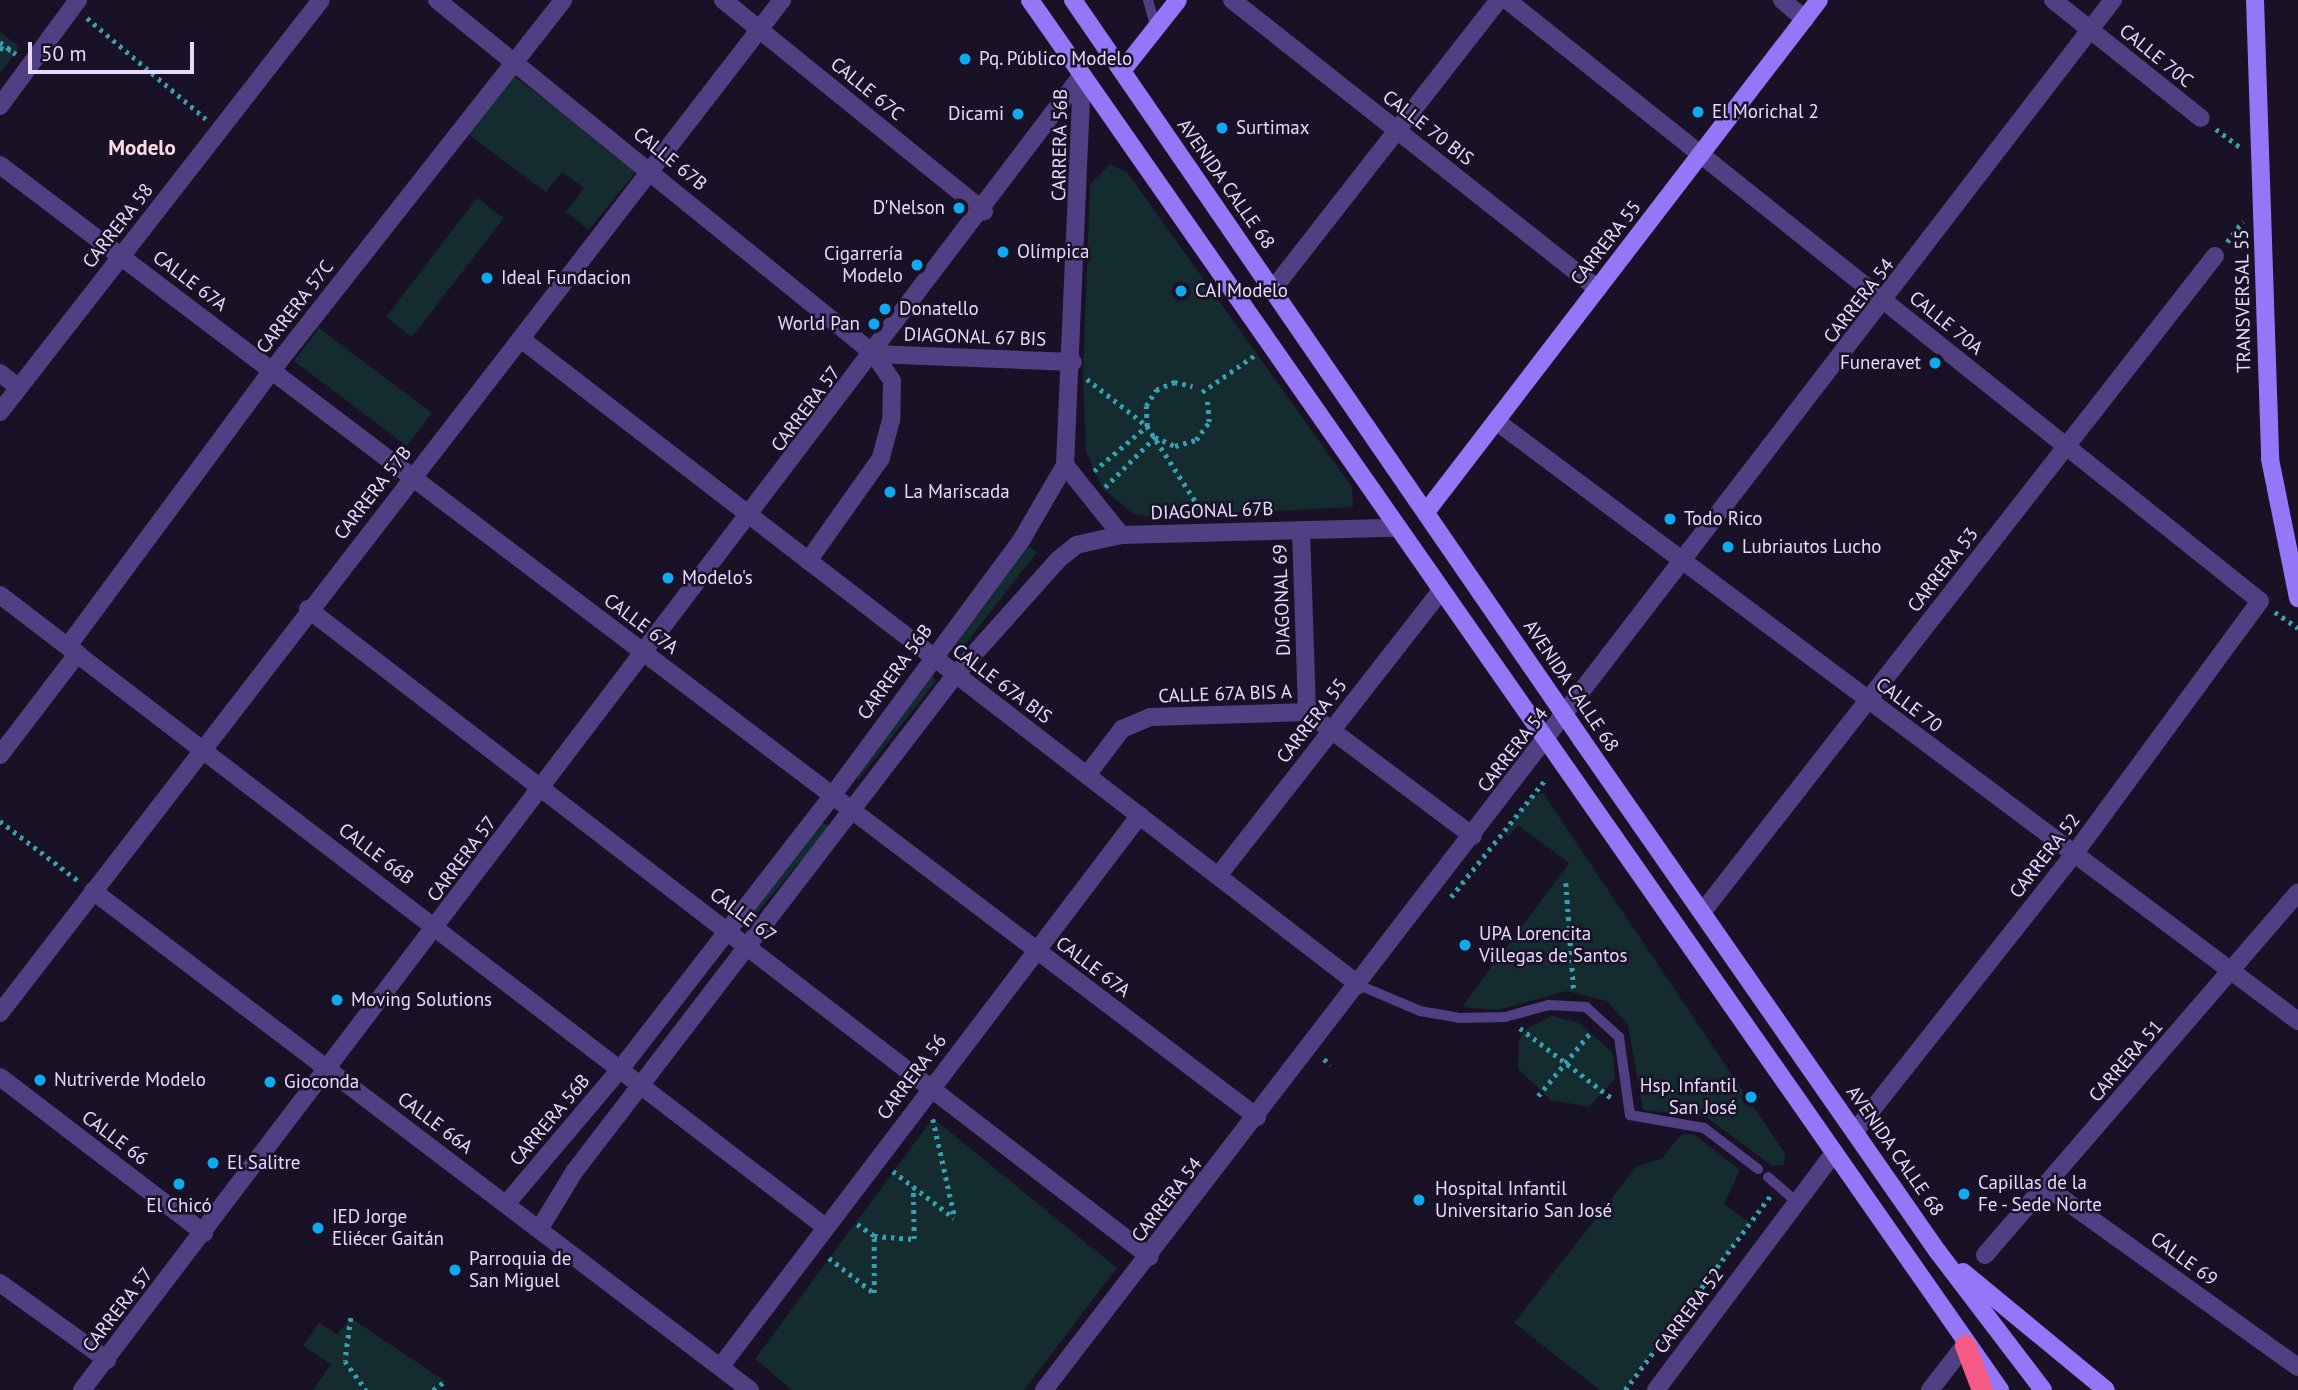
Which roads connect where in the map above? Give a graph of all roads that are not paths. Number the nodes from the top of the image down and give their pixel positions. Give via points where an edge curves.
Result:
1 (321, 0) edge
2 (437, 0) edge
3 (563, 0) edge
4 (723, 0) edge
5 (782, 0) edge
6 (1030, 0) edge
7 (1073, 0) edge
8 (1148, 0) edge
9 (1178, 0) edge
10 (1233, 0) edge
11 (1499, 0) edge
12 (1507, 0) edge
13 (1782, 0) edge
14 (1819, 0) edge
15 (2053, 0) edge
16 (2113, 0) edge
17 (2255, 0) edge
18 (76, 3) edge
19 (1805, 19) junction
20 (1156, 28) junction
21 (760, 30) junction
22 (2090, 30) junction
23 (516, 62) junction
24 (1122, 71) junction
25 (1082, 75) junction
26 (0, 106) edge
27 (2201, 118) road end
28 (1401, 132) junction
29 (1701, 154) junction
30 (0, 165) edge
31 (649, 169) junction
32 (984, 211) junction
33 (121, 256) junction
34 (2216, 256) road end
35 (1273, 289) junction
36 (1598, 289) junction
37 (1886, 302) junction
38 (521, 339) junction
39 (874, 354) junction
40 (1073, 366) junction
41 (273, 369) junction
42 (0, 373) edge
43 (19, 388) junction
44 (0, 412) edge
45 (1496, 421) junction
46 (2066, 446) junction
47 (1065, 465) junction
48 (414, 476) junction
49 (1426, 512) junction
50 (750, 517) junction
51 (1394, 528) junction
52 (1301, 530) junction
53 (1121, 535) junction
54 (808, 561) junction
55 (1681, 562) junction
56 (1439, 593) junction
57 (0, 595) edge
58 (2298, 598) edge
59 (2260, 601) joint
60 (308, 609) junction
61 (73, 649) junction
62 (645, 654) junction
63 (931, 656) junction
64 (956, 674) junction
65 (1868, 701) junction
66 (1307, 712) junction
67 (1566, 715) junction
68 (1332, 730) junction
69 (1544, 744) junction
70 (202, 748) junction
71 (0, 755) edge
72 (1087, 775) junction
73 (544, 787) junction
74 (832, 796) junction
75 (853, 811) junction
76 (1140, 816) junction
77 (1474, 836) junction
78 (2074, 854) junction
79 (1219, 876) junction
80 (93, 891) junction
81 (2298, 893) edge
82 (1703, 910) junction
83 (437, 927) junction
84 (726, 930) junction
85 (750, 947) junction
86 (1034, 948) junction
87 (2231, 971) junction
88 (1359, 985) junction
89 (0, 1013) edge
90 (2298, 1021) edge
91 (622, 1068) junction
92 (328, 1069) junction
93 (0, 1077) edge
94 (645, 1086) junction
95 (932, 1087) junction
96 (1257, 1117) junction
97 (1855, 1130) junction
98 (1832, 1156) junction
99 (1758, 1169) dead end
100 (1768, 1177) dead end
101 (2045, 1186) junction
102 (1797, 1202) junction
103 (507, 1203) junction
104 (824, 1226) junction
105 (540, 1228) junction
106 (204, 1233) junction
107 (1938, 1252) junction
108 (1985, 1255) dead end
109 (1150, 1257) junction
110 (0, 1283) edge
111 (1965, 1345) junction
112 (107, 1360) junction
113 (721, 1366) junction
114 (2298, 1367) edge
115 (82, 1390) edge
116 (750, 1390) edge
117 (1044, 1390) edge
118 (1656, 1390) edge
119 (1930, 1390) edge
120 (1982, 1390) edge
121 (2000, 1390) edge
122 (2043, 1390) edge
123 (2106, 1390) edge

1 - 33 street, CARRERA 58
2 - 23 street, CALLE 67B
3 - 23 street, CARRERA 57C
4 - 21 street, CALLE 67C
5 - 21 street, CARRERA 57B
6 - 25 main road
7 - 24 main road, AVENIDA CALLE 68
8 - 20 lane
9 - 20 main road
10 - 28 street, CALLE 70 BIS
11 - 28 street
12 - 29 street, CALLE 70A
13 - 19 street
14 - 19 main road, CARRERA 55
15 - 22 street, CALLE 70C
16 - 22 street, CARRERA 54
17 - 58 main road, TRANSVERSAL 55 via 2270,459
18 - 26 street
19 - 29 main road, CARRERA 55
20 - 24 main road
21 - 31 street, CARRERA 57B
21 - 32 street, CALLE 67C
22 - 27 street, CALLE 70C
22 - 37 street, CARRERA 54
23 - 31 street, CALLE 67B
23 - 41 street, CARRERA 57C
24 - 35 main road, AVENIDA CALLE 68
25 - 32 street, CARRERA 57
25 - 40 street, CARRERA 56B
25 - 51 main road
28 - 35 street
28 - 36 street, CALLE 70 BIS
29 - 36 main road, CARRERA 55
29 - 37 street, CALLE 70A
30 - 33 street, CALLE 67A
31 - 38 street, CARRERA 57B
31 - 39 street, CALLE 67B
32 - 39 street, CARRERA 57
33 - 41 street, CALLE 67A
33 - 43 street, CARRERA 58
34 - 46 street, CARRERA 53
35 - 49 main road, AVENIDA CALLE 68
36 - 45 main road, CARRERA 55
37 - 46 street, CALLE 70A
37 - 55 street, CARRERA 54
38 - 48 street, CARRERA 57B
38 - 50 street, CALLE 67A BIS
39 - 40 street, DIAGONAL 67 BIS
39 - 50 street, CARRERA 57
39 - 54 street via 892,381 891,420 881,458
40 - 47 street, CARRERA 56B
41 - 48 street, CALLE 67A
41 - 61 street, CARRERA 57C
42 - 43 street
43 - 44 street, CARRERA 58
45 - 49 main road, CARRERA 55
45 - 55 street, CALLE 70
46 - 59 street, CALLE 70A
46 - 65 street, CARRERA 53
47 - 53 street
47 - 63 street, CARRERA 56B via 1022,539
48 - 60 street, CARRERA 57B
48 - 62 street, CALLE 67A
49 - 67 main road, AVENIDA CALLE 68
50 - 54 street, CALLE 67A BIS
50 - 62 street, CARRERA 57
51 - 52 street, DIAGONAL 67B
51 - 56 main road
52 - 53 street, DIAGONAL 67B
52 - 66 street, DIAGONAL 69
53 - 64 street via 1076,545 1059,559
54 - 63 street, CALLE 67A BIS
55 - 65 street, CALLE 70
55 - 67 street, CARRERA 54
56 - 68 street, CARRERA 55
56 - 69 main road
57 - 61 street, CALLE 66B
59 - 78 street, CARRERA 52
60 - 70 street, CARRERA 57B
60 - 73 street, CALLE 67
61 - 70 street, CALLE 66B
61 - 71 street, CARRERA 57C
62 - 73 street, CARRERA 57
62 - 74 street, CALLE 67A
63 - 64 street, CALLE 67A BIS
63 - 74 street, CARRERA 56B
64 - 72 street, CALLE 67A BIS
64 - 75 street
65 - 78 street, CALLE 70
65 - 82 street, CARRERA 53
66 - 68 street, CALLE 67A BIS A
66 - 72 street, CALLE 67A BIS A via 1150,717 1122,729
67 - 69 street, CARRERA 54
67 - 82 main road, AVENIDA CALLE 68
68 - 77 street, CALLE 67A BIS A
68 - 79 street, CARRERA 55
69 - 77 street, CARRERA 54
69 - 98 main road
70 - 80 street, CARRERA 57B
70 - 83 street, CALLE 66B
72 - 76 street, CALLE 67A BIS
73 - 83 street, CARRERA 57
73 - 84 street, CALLE 67
74 - 75 street, CALLE 67A
74 - 84 street, CARRERA 56B
75 - 85 street
75 - 86 street, CALLE 67A
76 - 79 street, CALLE 67A BIS
76 - 86 street, CARRERA 56
77 - 88 street, CARRERA 54
78 - 87 street, CALLE 70
78 - 97 street, CARRERA 52
79 - 88 street, CALLE 67A BIS
80 - 89 street, CARRERA 57B
80 - 92 street, CALLE 66A
81 - 87 street, CARRERA 51
82 - 97 main road, AVENIDA CALLE 68
83 - 91 street, CALLE 66B
83 - 92 street, CARRERA 57
84 - 85 street, CALLE 67
84 - 91 street, CARRERA 56B
85 - 94 street
85 - 95 street, CALLE 67
86 - 95 street, CARRERA 56
86 - 96 street, CALLE 67A
87 - 90 street, CALLE 70
87 - 101 street, CARRERA 51
88 - 96 street, CARRERA 54
88 - 99 lane via 1420,1011 1505,1017 1575,1004 1602,1019 1626,1055 1626,1108 1636,1120 1704,1128
91 - 94 street, CALLE 66B
91 - 103 street, CARRERA 56B
92 - 103 street, CALLE 66A
92 - 106 street, CARRERA 57
93 - 106 street, CALLE 66
94 - 104 street, CALLE 66B
94 - 105 street via 574,1172
95 - 104 street, CARRERA 56
95 - 109 street, CALLE 67
96 - 109 street, CARRERA 54
97 - 107 main road, AVENIDA CALLE 68
98 - 102 street, CARRERA 52
98 - 111 main road
100 - 102 lane
101 - 108 street, CARRERA 51
101 - 114 street, CALLE 69
102 - 118 street, CARRERA 52
103 - 105 street, CALLE 66A
104 - 113 street, CARRERA 56
105 - 113 street, CALLE 66A
106 - 112 street, CARRERA 57
107 - 122 main road, AVENIDA CALLE 68
107 - 123 main road
109 - 117 street, CARRERA 54
110 - 112 street
111 - 119 street
111 - 120 highway
111 - 121 main road
112 - 115 street, CARRERA 57
113 - 116 street, CALLE 66A

